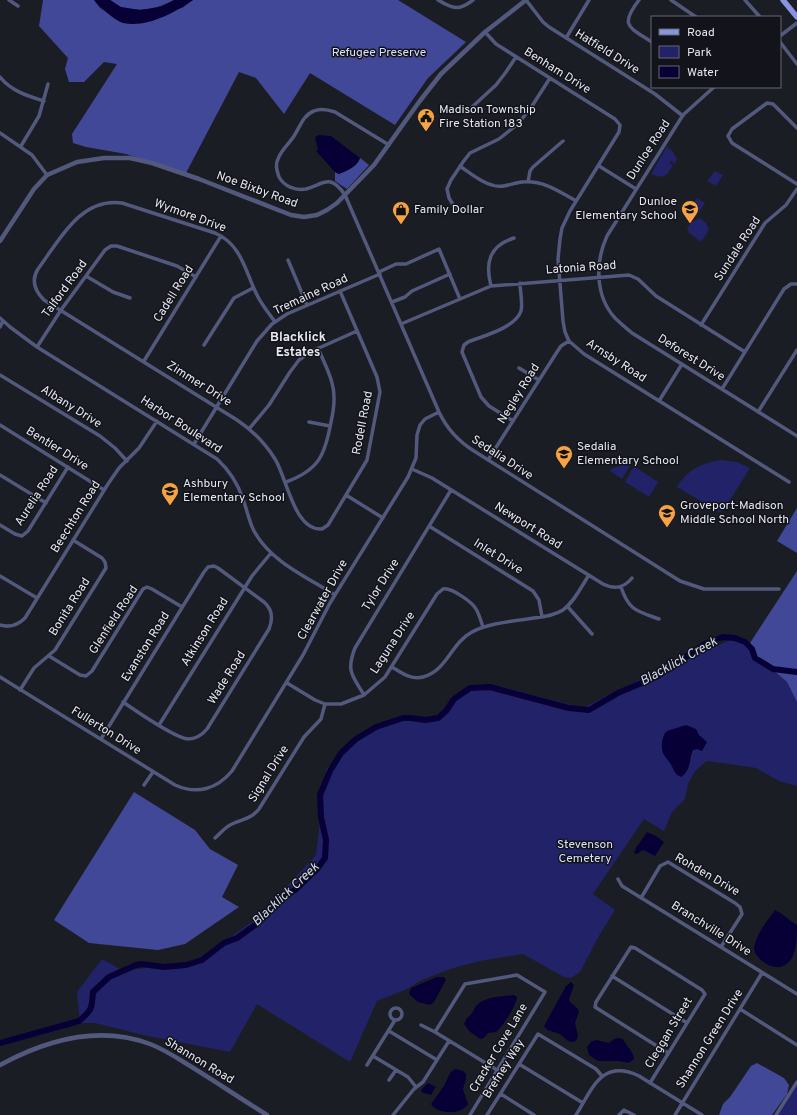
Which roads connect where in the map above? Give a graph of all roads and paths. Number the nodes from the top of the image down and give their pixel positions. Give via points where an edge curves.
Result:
1 (8, 0) edge
2 (438, 0) edge
3 (473, 0) edge
4 (526, 0) edge
5 (589, 0) edge
6 (639, 0) edge
7 (672, 0) edge
8 (745, 0) edge
9 (783, 0) edge
10 (18, 6) dead end
11 (695, 16) edge
12 (759, 16) edge
13 (797, 17) edge
14 (797, 23) edge
15 (485, 32) junction
16 (781, 35) edge
17 (566, 38) junction
18 (651, 41) edge
19 (781, 43) edge
20 (516, 57) junction
21 (797, 64) edge
22 (0, 77) edge
23 (550, 78) junction
24 (48, 84) dead end
25 (709, 89) edge
26 (44, 101) junction
27 (317, 104) dead end
28 (471, 108) dead end
29 (318, 110) junction
30 (683, 116) junction
31 (622, 125) joint
32 (797, 128) edge
33 (0, 133) edge
34 (563, 141) dead end
35 (388, 145) junction
36 (21, 146) junction
37 (460, 166) junction
38 (599, 166) junction
39 (47, 175) junction
40 (528, 182) junction
41 (797, 184) edge
42 (636, 189) junction
43 (797, 189) edge
44 (345, 195) junction
45 (576, 201) junction
46 (457, 211) dead end
47 (221, 236) junction
48 (514, 238) dead end
49 (0, 241) edge
50 (288, 260) dead end
51 (379, 273) junction
52 (450, 274) junction
53 (86, 276) junction
54 (196, 277) junction
55 (598, 277) junction
56 (559, 280) junction
57 (520, 283) junction
58 (34, 284) joint
59 (797, 284) edge
60 (491, 286) junction
61 (253, 288) junction
62 (340, 292) junction
63 (130, 298) dead end
64 (460, 299) junction
65 (392, 302) junction
66 (308, 305) junction
67 (61, 310) junction
68 (0, 318) edge
69 (4, 321) junction
70 (275, 322) junction
71 (402, 324) junction
72 (702, 325) junction
73 (0, 326) edge
74 (357, 331) junction
75 (569, 341) junction
76 (204, 345) dead end
77 (37, 347) junction
78 (318, 348) junction
79 (797, 350) edge
80 (745, 352) junction
81 (144, 362) junction
82 (682, 364) junction
83 (519, 368) dead end
84 (0, 375) edge
85 (539, 380) junction
86 (722, 389) junction
87 (659, 401) junction
88 (217, 407) junction
89 (439, 412) junction
90 (758, 412) junction
91 (157, 421) junction
92 (514, 421) junction
93 (309, 422) dead end
94 (0, 425) edge
95 (330, 426) junction
96 (249, 429) junction
97 (797, 430) edge
98 (796, 435) edge
99 (194, 444) junction
100 (488, 460) junction
101 (127, 461) junction
102 (68, 467) junction
103 (412, 468) junction
104 (0, 475) edge
105 (286, 482) junction
106 (789, 482) dead end
107 (104, 490) junction
108 (451, 490) junction
109 (346, 495) junction
110 (46, 503) junction
111 (383, 518) junction
112 (0, 525) edge
113 (429, 526) junction
114 (323, 531) joint
115 (73, 540) junction
116 (271, 553) junction
117 (110, 561) dead end
118 (106, 562) junction
119 (589, 575) junction
120 (0, 576) edge
121 (632, 578) dead end
122 (442, 584) dead end
123 (244, 587) junction
124 (621, 587) junction
125 (443, 589) junction
126 (779, 589) dead end
127 (335, 595) junction
128 (37, 598) junction
129 (568, 606) junction
130 (182, 607) junction
131 (542, 617) junction
132 (659, 619) dead end
133 (0, 625) edge
134 (482, 627) junction
135 (592, 634) dead end
136 (49, 656) junction
137 (392, 667) junction
138 (86, 676) junction
139 (0, 677) edge
140 (88, 680) dead end
141 (287, 683) junction
142 (20, 690) junction
143 (364, 695) junction
144 (123, 702) junction
145 (325, 704) junction
146 (160, 725) junction
147 (101, 739) junction
148 (153, 772) junction
149 (144, 785) dead end
150 (206, 789) joint
151 (216, 838) dead end
152 (618, 879) dead end
153 (641, 898) junction
154 (721, 947) junction
155 (762, 973) junction
156 (612, 976) junction
157 (797, 994) edge
158 (740, 1009) junction
159 (394, 1020) dead end
160 (687, 1023) junction
161 (421, 1026) dead end
162 (389, 1031) junction
163 (435, 1032) junction
164 (449, 1041) junction
165 (797, 1045) edge
166 (668, 1053) junction
167 (373, 1056) junction
168 (437, 1060) junction
169 (519, 1064) junction
170 (0, 1065) edge
171 (367, 1065) dead end
172 (396, 1070) junction
173 (497, 1070) junction
174 (602, 1076) junction
175 (389, 1080) dead end
176 (797, 1082) edge
177 (650, 1083) junction
178 (416, 1087) junction
179 (501, 1094) junction
180 (682, 1102) junction
181 (583, 1103) junction
182 (267, 1115) edge
183 (393, 1115) edge
184 (470, 1115) edge
185 (487, 1115) edge
186 (534, 1115) edge
187 (576, 1115) edge
188 (619, 1115) edge
189 (634, 1115) edge
190 (675, 1115) edge
191 (702, 1115) edge
192 (776, 1115) edge

1 - 10 street
2 - 3 street via 454,8 464,6
4 - 15 street, Noe Bixby Road
4 - 17 street, Hatfield Drive via 543,22
5 - 17 street
6 - 18 street via 628,17 628,23 632,29
7 - 11 street
8 - 12 street
9 - 13 main road
14 - 16 street
15 - 20 street, Benham Drive via 496,44
15 - 35 street, Noe Bixby Road via 435,81
17 - 30 street, Hatfield Drive via 655,94
19 - 21 street
20 - 23 street, Benham Drive
20 - 28 street via 496,85
22 - 26 street via 18,92
23 - 31 street, Benham Drive
23 - 37 street via 518,124 499,139 470,153
24 - 26 street
25 - 30 street, Dunloe Road
26 - 36 street via 39,116
27 - 29 street
29 - 35 street via 335,112
29 - 44 street via 305,118 282,150 277,172 284,183 293,188 306,188 329,182
30 - 42 street, Dunloe Road
31 - 38 street, Arnsby Road
32 - 41 street via 771,103 767,103 732,129 727,136 732,143
33 - 36 street
34 - 40 street via 533,167
35 - 44 street, Noe Bixby Road via 374,165
36 - 39 street via 36,159
37 - 40 street via 498,187
37 - 46 street via 447,189
38 - 42 street
38 - 45 street, Arnsby Road
39 - 44 street, Noe Bixby Road via 85,161 113,157 130,158 152,163 297,216 322,213 335,206
39 - 49 street, Noe Bixby Road via 34,188
40 - 45 street via 545,184
42 - 55 street, Dunloe Road via 602,245
43 - 72 street, Sundale Road via 786,205 765,222
44 - 51 street, Sedalia Drive
45 - 56 street, Arnsby Road via 561,233 558,254
47 - 54 street, Cadell Road
47 - 58 street, Wymore Drive via 128,204 113,202 99,205 85,211 73,222 38,269
47 - 61 street, Wymore Drive via 237,250
48 - 60 street via 500,244 492,255 488,273
50 - 66 street
51 - 52 street, Tremaine Road via 396,264 406,264 439,249
51 - 62 street, Tremaine Road
51 - 65 street, Sedalia Drive
52 - 64 street
52 - 65 street
53 - 54 street, Talford Road via 111,245 173,264
53 - 63 street via 113,292
53 - 67 street, Talford Road
54 - 81 street, Cadell Road
55 - 56 street, Latonia Road
55 - 72 street, Latonia Road via 635,276 656,296
55 - 82 street, Deforest Drive via 602,297 614,317 632,333
56 - 57 street, Latonia Road
56 - 75 street, Arnsby Road via 562,321
57 - 60 street, Latonia Road
57 - 92 street via 521,309 517,319 461,347 462,355 481,397 489,406
58 - 67 street, Zimmer Drive via 41,296
59 - 80 street via 791,284 784,289
60 - 64 street, Latonia Road
61 - 70 street, Wymore Drive
61 - 76 street via 230,303
62 - 66 street, Tremaine Road
62 - 74 street, Rodell Road
64 - 71 street, Latonia Road
65 - 71 street, Sedalia Drive
66 - 70 street, Tremaine Road
67 - 77 street, Talford Road
67 - 81 street, Zimmer Drive
68 - 69 street, Harbor Boulevard
69 - 73 street
69 - 77 street, Harbor Boulevard
70 - 88 street, Tremaine Road via 257,341
71 - 89 street, Sedalia Drive
72 - 80 street, Latonia Road
74 - 78 street
74 - 109 street, Rodell Road via 377,377 380,392 367,460
75 - 85 street, Negley Road via 559,349
75 - 87 street, Arnsby Road via 584,354
77 - 91 street, Harbor Boulevard
78 - 95 street via 334,389 334,408
78 - 96 street via 295,364 269,405
79 - 90 street
80 - 86 street
81 - 88 street, Zimmer Drive
82 - 86 street, Deforest Drive
82 - 87 street
83 - 85 street
84 - 101 street, Albany Drive via 106,440
85 - 92 street, Negley Road
86 - 90 street, Deforest Drive
87 - 106 street, Arnsby Road
88 - 96 street, Zimmer Drive
88 - 99 street, Tremaine Road
89 - 100 street, Sedalia Drive via 454,436
89 - 103 street, Clearwater Drive via 425,419 420,425 416,458
90 - 98 street, Deforest Drive
91 - 99 street, Harbor Boulevard
91 - 101 street, Beechton Road via 140,448
92 - 100 street, Negley Road
93 - 95 street
94 - 102 street, Bentler Drive
95 - 105 street via 324,450 316,463 302,475
96 - 105 street, Zimmer Drive via 270,451
97 - 98 street
99 - 116 street, Harbor Boulevard via 217,459 235,481 254,530
100 - 126 street, Sedalia Drive via 680,581 704,589
101 - 107 street, Beechton Road
102 - 107 street, Bentler Drive
102 - 110 street, Aurelia Road
103 - 108 street, Newport Road
103 - 111 street, Clearwater Drive
104 - 110 street
105 - 114 street, Zimmer Drive via 290,498 303,520 312,528
107 - 115 street, Beechton Road
108 - 113 street, Tylor Drive
108 - 119 street, Newport Road
109 - 111 street
109 - 114 street, Rodell Road
110 - 112 street, Aurelia Road via 23,537
111 - 127 street, Clearwater Drive
113 - 131 street, Inlet Drive via 533,591 539,600
113 - 143 street, Tylor Drive via 355,648 350,668
115 - 118 street
115 - 128 street, Beechton Road
116 - 123 street, Atkinson Road
116 - 127 street, Harbor Boulevard
117 - 118 street
118 - 136 street, Bonita Road via 106,568 60,643
119 - 124 street, Newport Road via 610,587
119 - 129 street
120 - 128 street
121 - 124 street
122 - 125 street
123 - 130 street, Evanston Road via 211,565
123 - 146 street, Atkinson Road
123 - 146 street, Wade Road via 266,604 271,616 269,629 207,729 198,737 186,739
124 - 132 street via 632,607
125 - 134 street via 450,589 472,604 477,610
125 - 137 street, Laguna Drive via 438,592
127 - 141 street, Clearwater Drive
128 - 133 street, Beechton Road via 25,618 15,625
129 - 131 street
129 - 135 street
130 - 138 street, Glenfield Road via 147,586 142,590 92,671
130 - 144 street, Evanston Road
131 - 134 street
134 - 137 street via 462,639 443,664 427,675 411,677
136 - 138 street
136 - 142 street, Bonita Road via 34,668
137 - 143 street, Laguna Drive via 381,681
138 - 140 street
139 - 142 street, Fullerton Drive
141 - 145 street
141 - 150 street, Clearwater Drive via 232,771 221,782
142 - 147 street, Fullerton Drive
143 - 145 street, Laguna Drive via 341,704
144 - 146 street
144 - 147 street, Evanston Road
145 - 151 street, Signal Drive via 321,719 304,737 260,809 251,818 232,824
147 - 148 street, Fullerton Drive
148 - 149 street
148 - 150 street, Fullerton Drive via 185,789
152 - 153 street, Branchville Drive via 622,886
153 - 154 street, Branchville Drive
153 - 154 street, Rohden Drive via 660,866 668,862 673,865 740,907 741,915
154 - 155 street, Branchville Drive
155 - 157 street, Branchville Drive
155 - 158 street, Shannon Green Drive
156 - 160 street
156 - 160 street, Cleggan Street via 632,947 702,990 705,994
156 - 166 street via 595,1008
158 - 165 street
158 - 180 street, Shannon Green Drive
159 - 162 street
160 - 166 street, Cleggan Street
161 - 163 street
162 - 167 street
162 - 168 street
163 - 164 street
163 - 173 street, Cracker Cove Lane via 465,984 517,974 545,992
164 - 168 street
164 - 173 street
166 - 177 street, Cleggan Street
167 - 171 street
167 - 172 street
168 - 178 street via 423,1082
169 - 174 street, Brefney Way via 538,1034 596,1069
169 - 179 street, Brefney Way
169 - 181 street
170 - 182 street, Shannon Road via 35,1049 76,1037 127,1037 171,1054
172 - 175 street
172 - 178 street via 408,1077
173 - 184 street, Cracker Cove Lane
174 - 177 street via 614,1070 626,1070
174 - 181 street
176 - 192 street
177 - 180 street
178 - 183 street
179 - 185 street, Brefney Way
179 - 186 street
180 - 190 street, Shannon Green Drive
180 - 191 street
181 - 187 street
188 - 189 street via 624,1110

